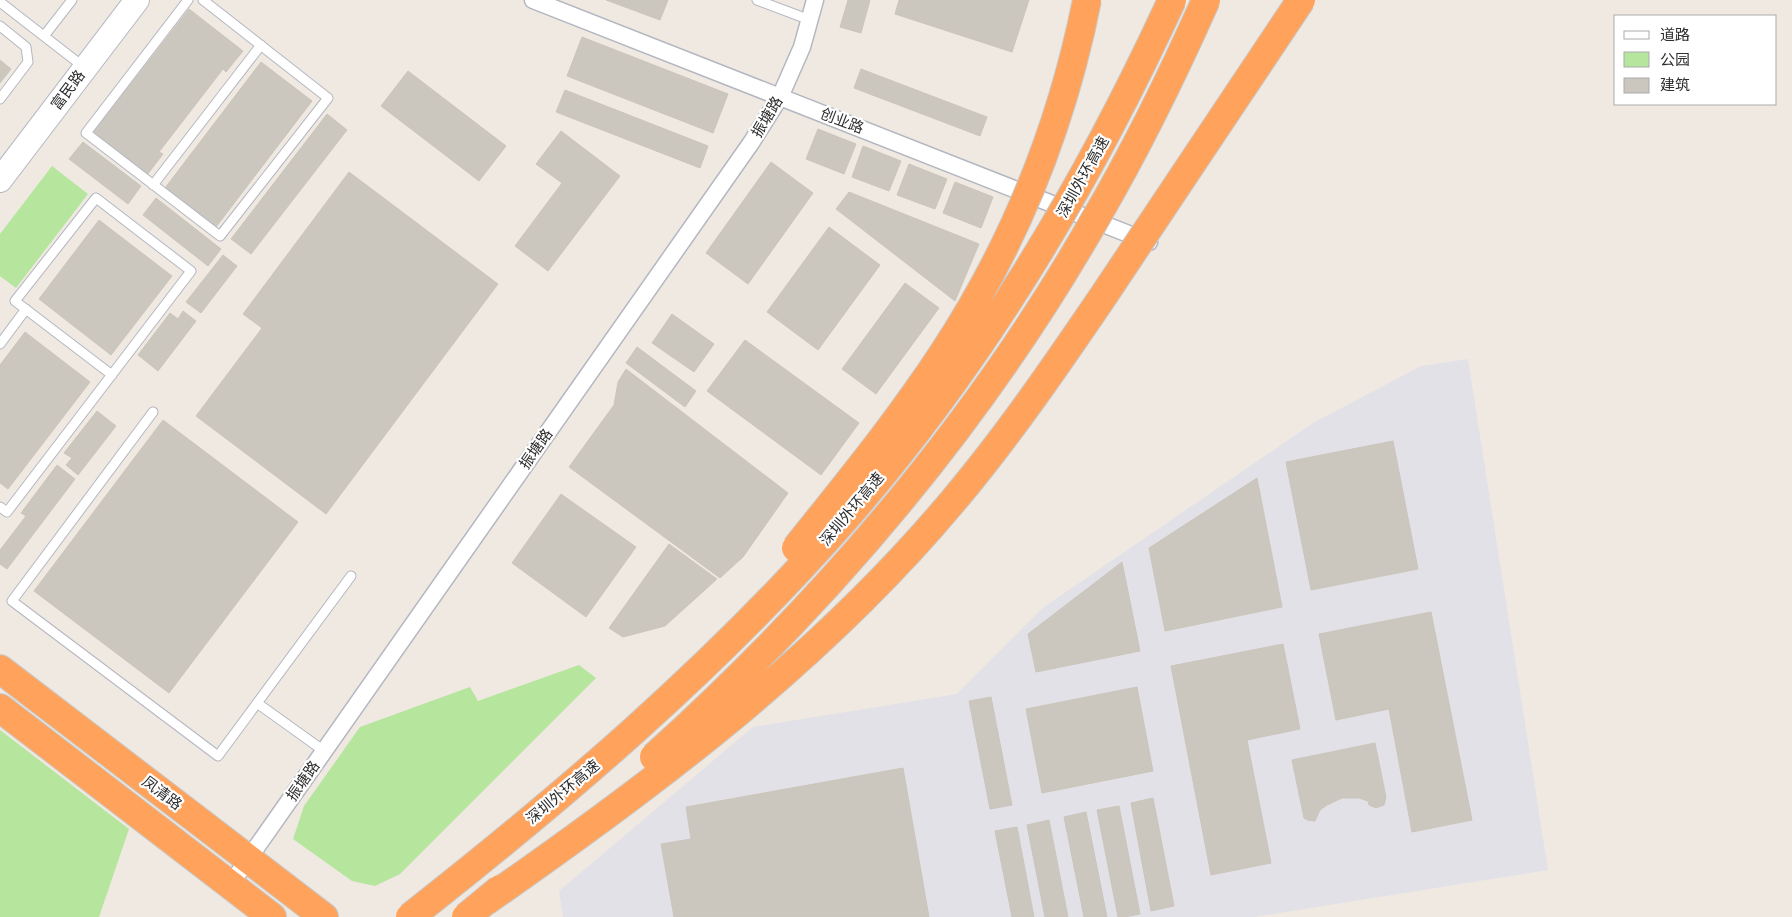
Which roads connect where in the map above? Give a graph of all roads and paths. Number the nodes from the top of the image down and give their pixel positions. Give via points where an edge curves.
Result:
1 (72, 0) edge
2 (137, 0) edge
3 (188, 0) edge
4 (203, 0) edge
5 (533, 0) edge
6 (756, 0) edge
7 (816, 0) edge
8 (1087, 0) edge
9 (1172, 0) edge
10 (1206, 0) edge
11 (1301, 0) edge
12 (0, 2) edge
13 (560, 5) edge
14 (810, 20) junction
15 (0, 26) edge
16 (44, 36) junction
17 (261, 45) junction
18 (85, 68) junction
19 (780, 97) junction
20 (0, 99) edge
21 (0, 180) edge
22 (153, 185) junction
23 (1151, 243) dead end
24 (26, 309) junction
25 (0, 344) edge
26 (112, 375) junction
27 (153, 412) dead end
28 (0, 507) edge
29 (351, 576) dead end
30 (0, 669) edge
31 (257, 702) junction
32 (0, 708) edge
33 (659, 709) junction
34 (324, 751) junction
35 (248, 859) junction
36 (230, 885) junction
37 (476, 909) edge
38 (272, 917) edge
39 (324, 917) edge
40 (410, 917) edge

1 - 16 lane
2 - 18 street, 富民路
3 - 22 lane via 86,134
4 - 17 lane
5 - 13 street, 创业路
6 - 14 lane
7 - 14 street, 振塘路
8 - 33 highway, bridge via 1069,75 1042,158 1008,239 967,316 919,390 864,463
9 - 33 highway, 深圳外环高速, bridge via 1078,187 956,377 891,463 822,545 736,636
10 - 37 highway, 深圳外环高速, bridge via 1143,133 1091,227 990,384 915,483 840,572 738,679 633,776
11 - 37 highway, bridge via 1034,398 968,484 914,546 839,622 743,707 591,828
12 - 16 lane
13 - 19 street, 创业路
14 - 19 street, 振塘路
15 - 20 lane via 26,47 28,62
16 - 18 lane
17 - 22 lane
17 - 22 lane via 328,98 220,236
18 - 21 street, 富民路
19 - 23 street, 创业路
19 - 34 street, 振塘路 via 746,151
24 - 25 lane
24 - 26 lane
24 - 26 lane via 16,301 96,198 191,271
26 - 28 lane via 7,512
27 - 31 lane via 12,601 218,756
29 - 31 lane
30 - 35 highway, 凤清路
31 - 34 lane
32 - 36 highway, 凤清路
33 - 40 highway, 深圳外环高速, bridge via 563,793
34 - 35 street, 振塘路
35 - 36 street, 振塘路
35 - 39 highway, 凤清路
36 - 38 highway, 凤清路

